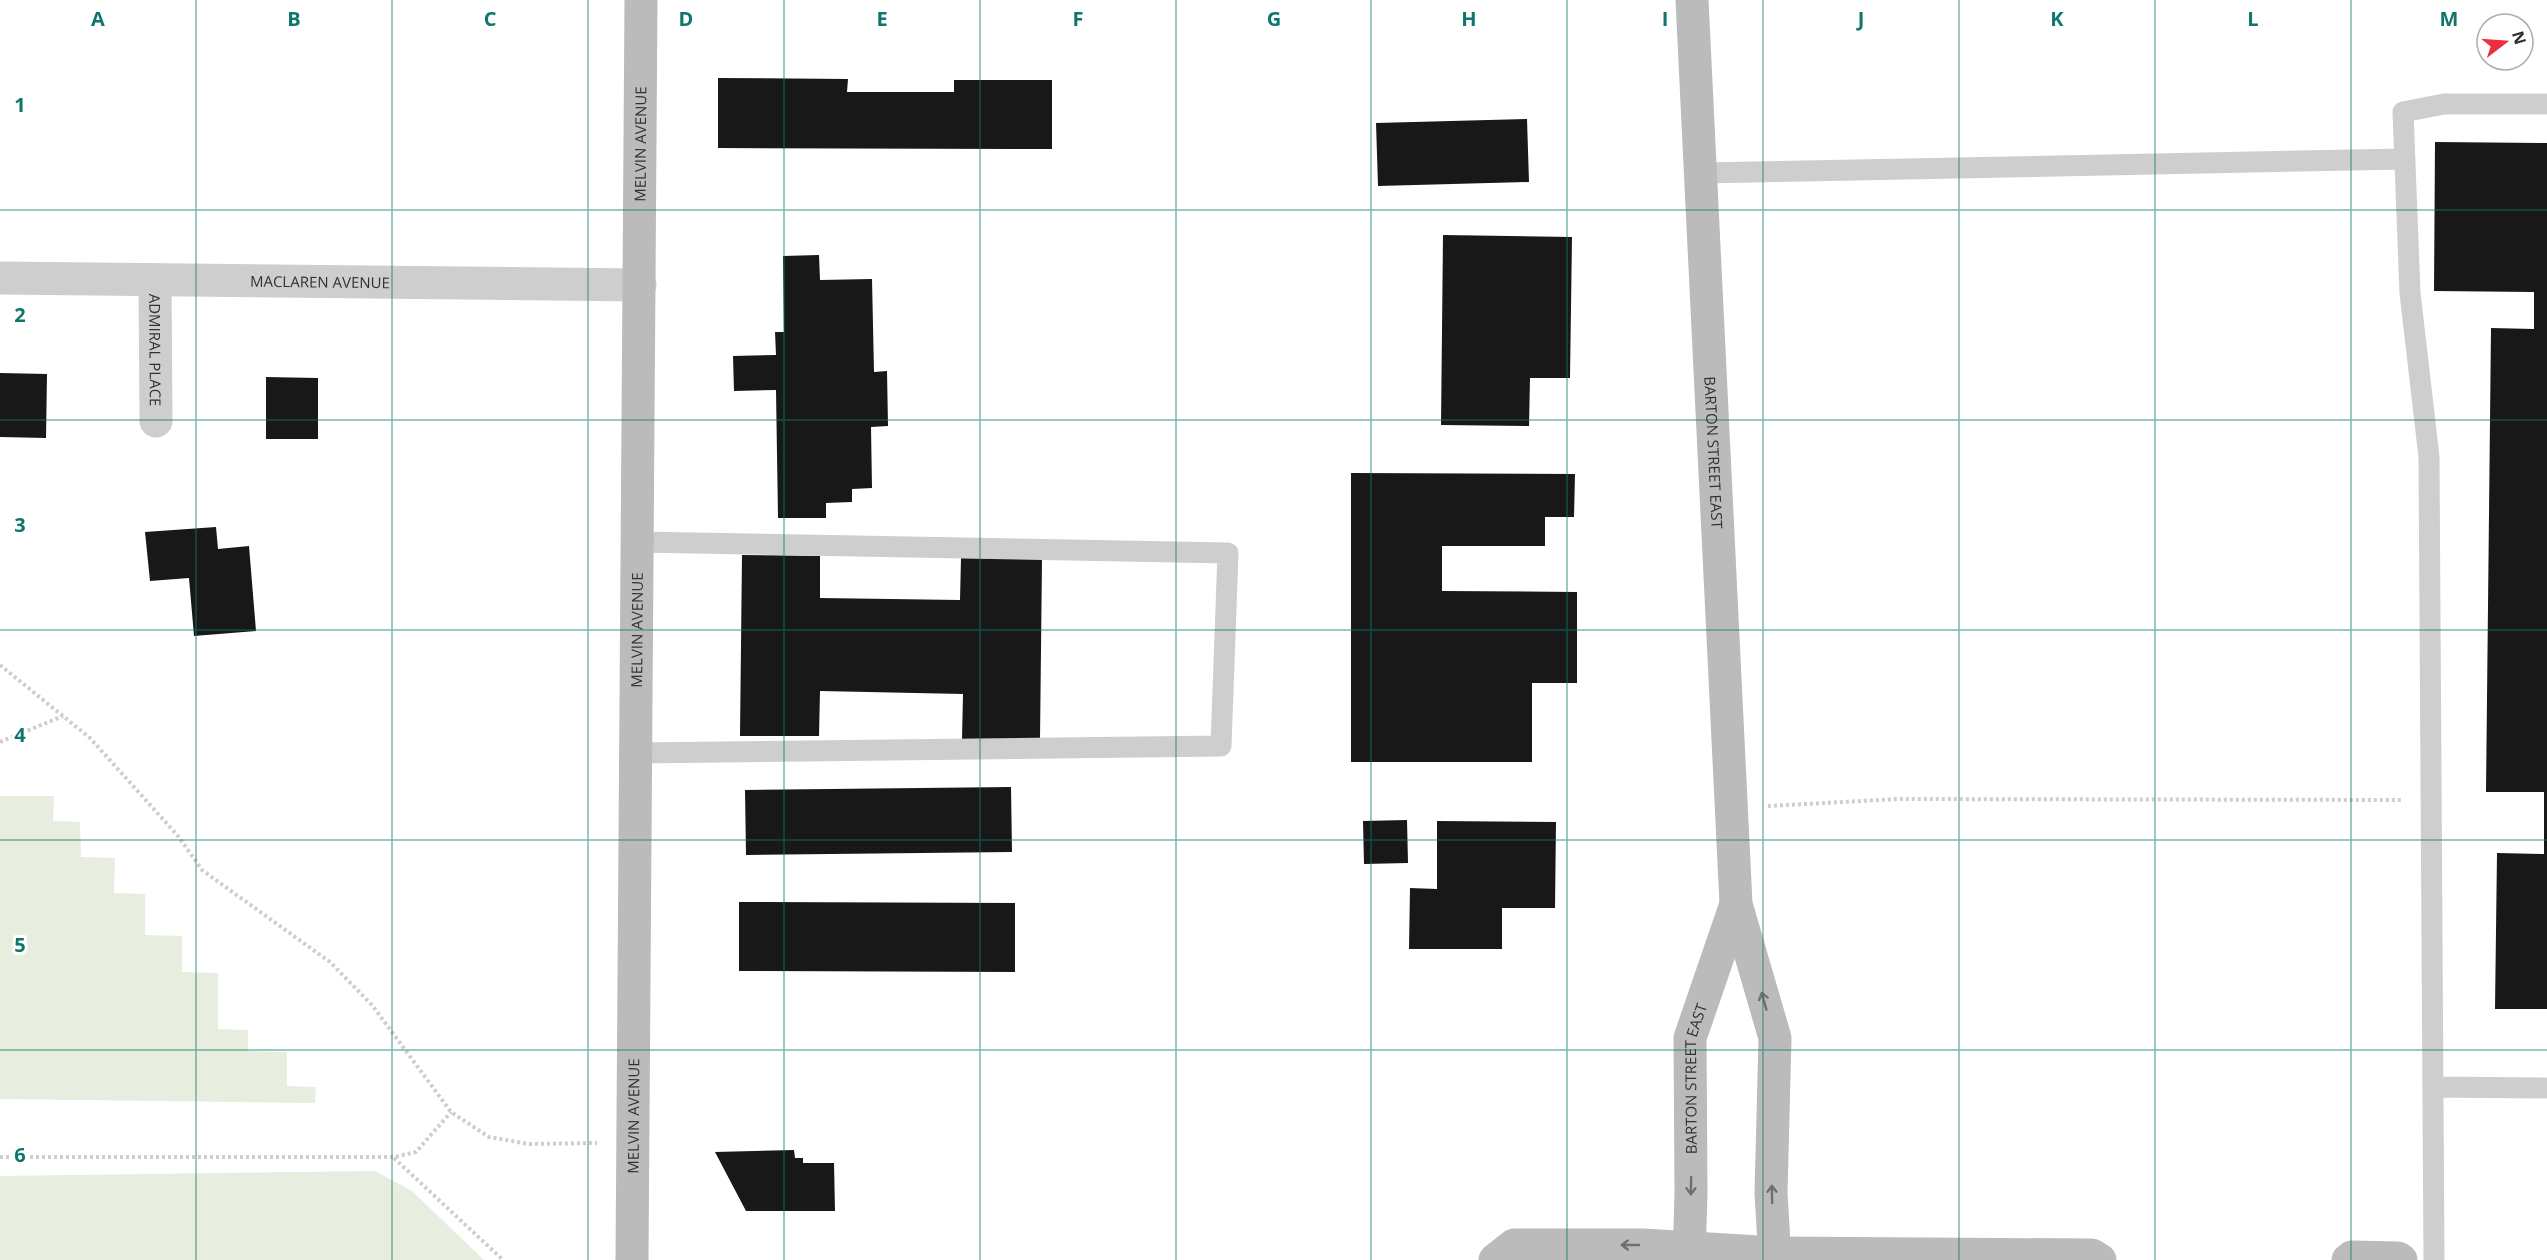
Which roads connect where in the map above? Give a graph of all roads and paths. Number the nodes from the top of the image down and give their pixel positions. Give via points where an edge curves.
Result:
1 (640, 0) edge
2 (1692, 0) edge
3 (2547, 104) edge
4 (2405, 159) junction
5 (1702, 173) junction
6 (0, 278) edge
7 (154, 280) junction
8 (640, 285) junction
9 (156, 421) dead end
10 (638, 542) junction
11 (0, 665) edge
12 (63, 716) junction
13 (0, 742) edge
14 (635, 753) junction
15 (2431, 795) junction
16 (1732, 809) junction
17 (1736, 904) junction
18 (2433, 1087) junction
19 (2547, 1088) edge
20 (450, 1112) junction
21 (631, 1141) junction
22 (0, 1157) edge
23 (394, 1157) junction
24 (1689, 1254) edge
25 (1775, 1256) edge
26 (503, 1260) edge
27 (632, 1260) edge
28 (1495, 1260) edge
29 (2100, 1260) edge
30 (2348, 1260) edge
31 (2401, 1260) edge
32 (2434, 1260) edge

1 - 8 main road, MELVIN AVENUE
2 - 5 main road, BARTON STREET EAST
3 - 4 lane via 2444,104 2403,112
4 - 5 lane
4 - 15 lane via 2410,293 2428,457
5 - 16 main road, BARTON STREET EAST
6 - 7 street, MACLAREN AVENUE
7 - 8 street, MACLAREN AVENUE
7 - 9 street, ADMIRAL PLACE
8 - 10 main road, MELVIN AVENUE
10 - 14 main road, MELVIN AVENUE
10 - 14 lane via 1228,553 1221,746
11 - 12 path
12 - 13 path
12 - 20 path via 90,738 178,836 202,870 330,962 372,1005
14 - 21 main road, MELVIN AVENUE
15 - 16 path via 2408,800 1898,799
15 - 18 lane
16 - 17 main road, BARTON STREET EAST
17 -> 24 main road, BARTON STREET EAST via 1690,1038
25 -> 17 main road, BARTON STREET EAST via 1775,1038
18 - 19 lane
18 - 32 lane
20 - 21 path via 489,1137 529,1144
20 - 23 path via 416,1152
21 - 27 main road, MELVIN AVENUE
22 - 23 path
23 - 26 path
24 - 25 main road
24 -> 28 main road via 1514,1245
25 - 29 main road via 2092,1255
30 - 31 main road

